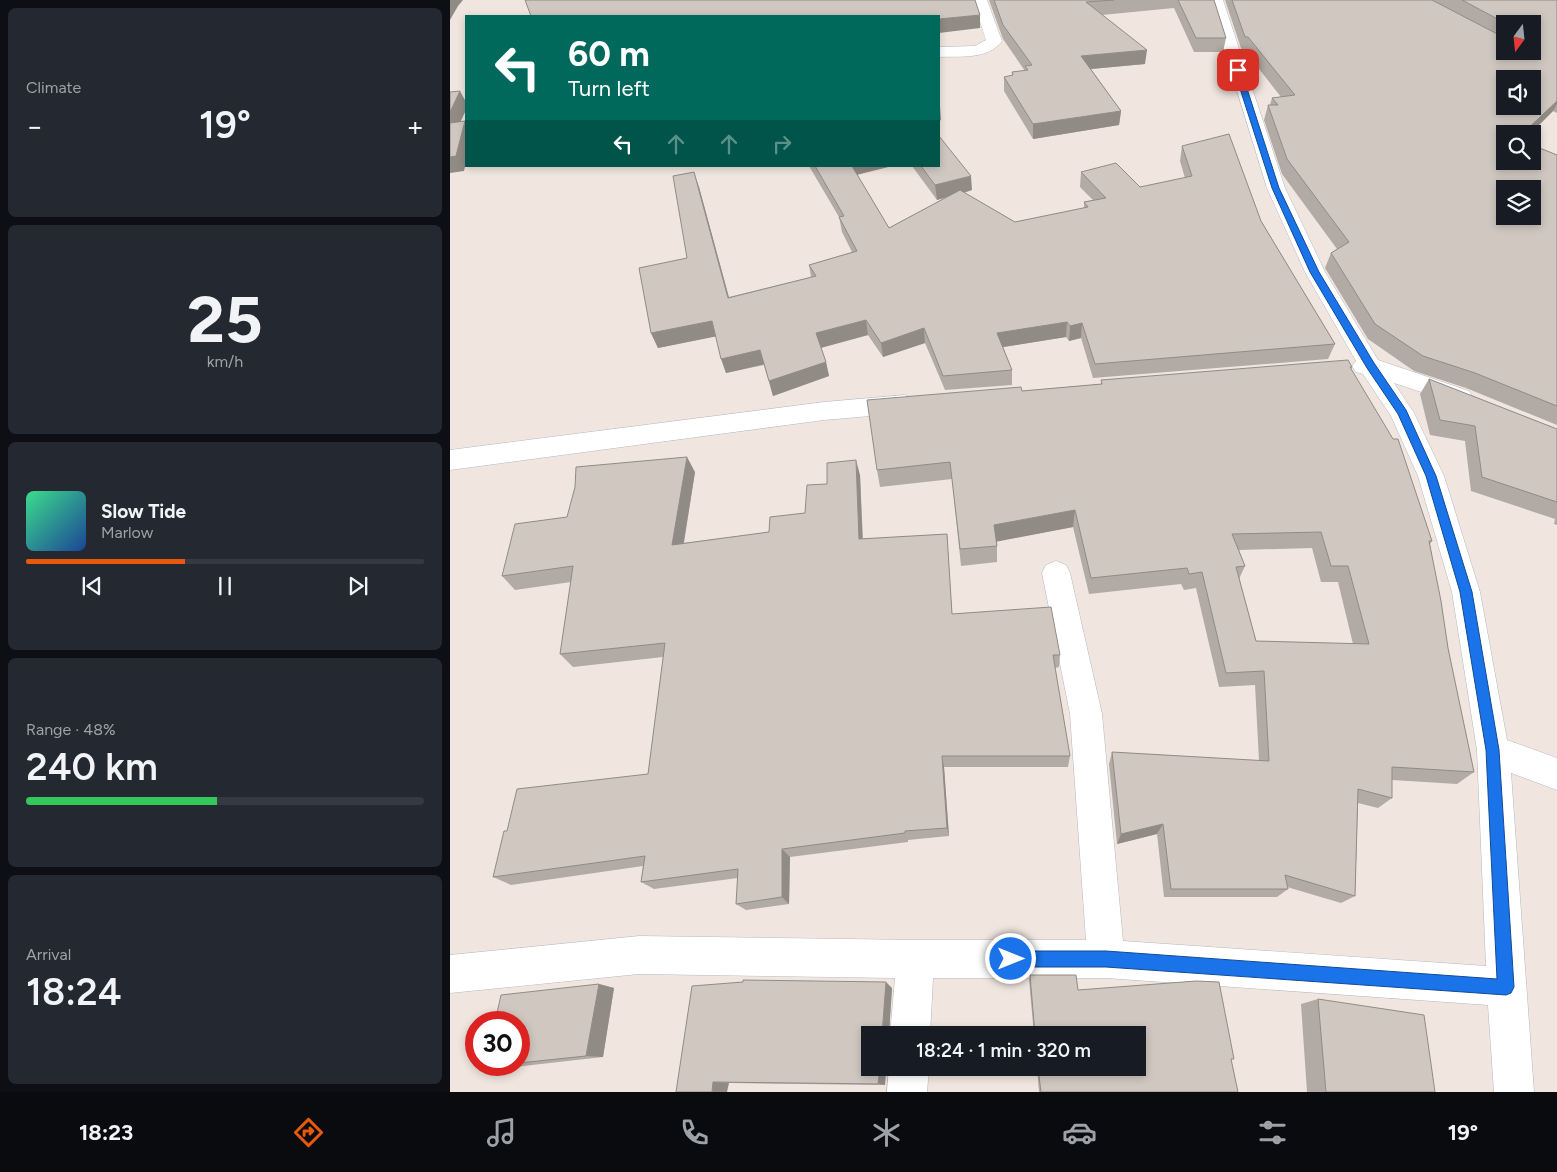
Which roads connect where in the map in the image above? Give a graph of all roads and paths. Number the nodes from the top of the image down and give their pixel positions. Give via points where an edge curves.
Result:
1 (980, 0) edge
2 (1216, 0) edge
3 (940, 52) edge
4 (1370, 366) junction
5 (1342, 368) edge
6 (922, 403) edge
7 (1485, 407) edge
8 (450, 460) edge
9 (1056, 573) dead end
10 (1492, 750) junction
11 (1557, 774) edge
12 (915, 959) junction
13 (1106, 959) junction
14 (450, 974) edge
15 (1506, 987) junction
16 (911, 1026) edge
17 (908, 1076) edge
18 (907, 1092) edge
19 (1514, 1092) edge

1 - 3 street via 994,41 990,47
2 - 4 street via 1276,188 1315,272
4 - 5 street
4 - 7 street
4 - 10 street via 1402,413 1431,476 1466,592
6 - 8 street via 824,411
9 - 13 street via 1086,714
10 - 11 street
10 - 15 street
12 - 13 street
12 - 14 street via 639,955
12 - 16 street
13 - 15 street
15 - 19 street
17 - 18 street

